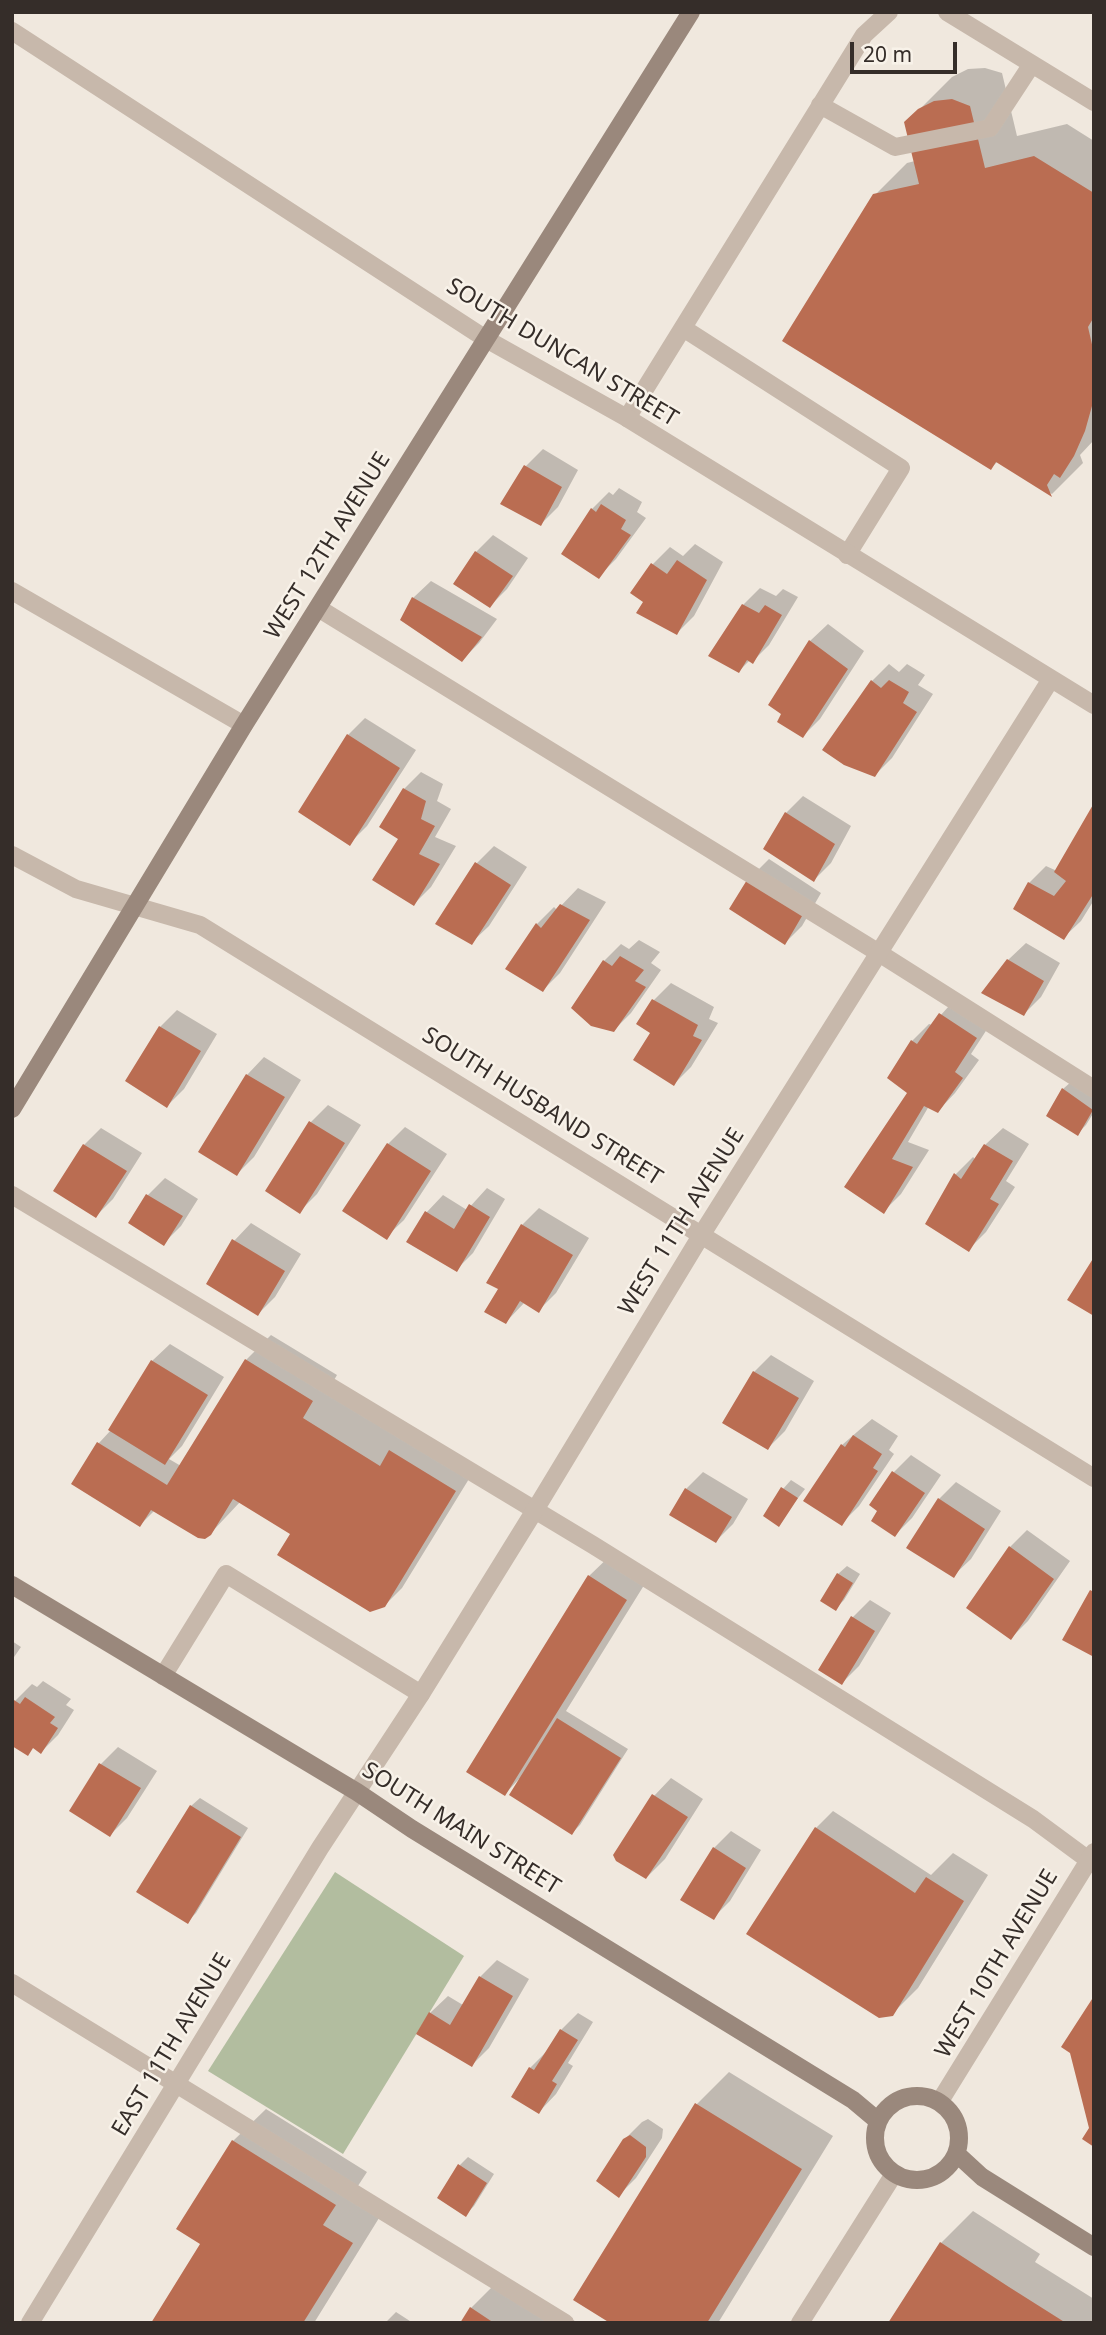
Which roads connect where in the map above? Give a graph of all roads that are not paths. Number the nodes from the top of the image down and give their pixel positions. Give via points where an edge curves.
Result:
1 (691, 12) edge
2 (889, 12) edge
3 (947, 12) edge
4 (12, 31) edge
5 (1032, 64) junction
6 (1094, 102) edge
7 (820, 105) junction
8 (683, 328) junction
9 (486, 339) junction
10 (626, 418) junction
11 (847, 555) junction
12 (12, 591) edge
13 (318, 608) junction
14 (1051, 679) junction
15 (1094, 705) edge
16 (244, 725) junction
17 (12, 855) edge
18 (135, 906) junction
19 (879, 953) junction
20 (1094, 1088) edge
21 (12, 1109) edge
22 (12, 1195) edge
23 (702, 1234) junction
24 (1094, 1478) edge
25 (535, 1510) junction
26 (12, 1585) edge
27 (163, 1676) junction
28 (421, 1694) junction
29 (357, 1792) junction
30 (1092, 1859) edge
31 (12, 1983) edge
32 (177, 2084) junction
33 (940, 2101) junction
34 (878, 2121) junction
35 (957, 2154) junction
36 (894, 2174) junction
37 (1094, 2247) edge
38 (30, 2323) edge
39 (565, 2323) edge
40 (800, 2323) edge

1 - 9 main road, WEST 12TH AVENUE
2 - 7 street via 864,35
3 - 5 street
4 - 9 street, SOUTH DUNCAN STREET
5 - 6 street
5 - 7 street via 990,128 895,147
7 - 8 street
8 - 10 street
8 - 11 street via 901,468
9 - 10 street, SOUTH DUNCAN STREET
9 - 13 main road, WEST 12TH AVENUE
10 - 11 street, SOUTH DUNCAN STREET
11 - 14 street, SOUTH DUNCAN STREET
12 - 16 street
13 - 16 main road, WEST 12TH AVENUE
13 - 19 street
14 - 15 street, SOUTH DUNCAN STREET
14 - 19 street, WEST 11TH AVENUE
16 - 18 main road, WEST 12TH AVENUE
17 - 18 street, SOUTH HUSBAND STREET via 76,889
18 - 21 main road, WEST 12TH AVENUE
18 - 23 street, SOUTH HUSBAND STREET via 200,925
19 - 20 street
19 - 23 street, WEST 11TH AVENUE
22 - 25 street
23 - 24 street, SOUTH HUSBAND STREET
23 - 25 street, WEST 11TH AVENUE
25 - 28 street, WEST 11TH AVENUE
25 - 30 street
26 - 27 main road, SOUTH MAIN STREET
27 - 28 street via 226,1574
27 - 29 main road, SOUTH MAIN STREET
28 - 29 street, WEST 11TH AVENUE
29 - 32 street, EAST 11TH AVENUE
29 - 34 main road, SOUTH MAIN STREET via 853,2100
30 - 33 street, WEST 10TH AVENUE
31 - 32 street
32 - 38 street, EAST 11TH AVENUE
32 - 39 street
33 - 34 main road via 919,2095 897,2099
33 - 35 main road via 958,2125
34 - 36 main road via 877,2151
35 - 36 main road via 949,2166 930,2178
35 - 37 main road via 982,2177
36 - 40 street

